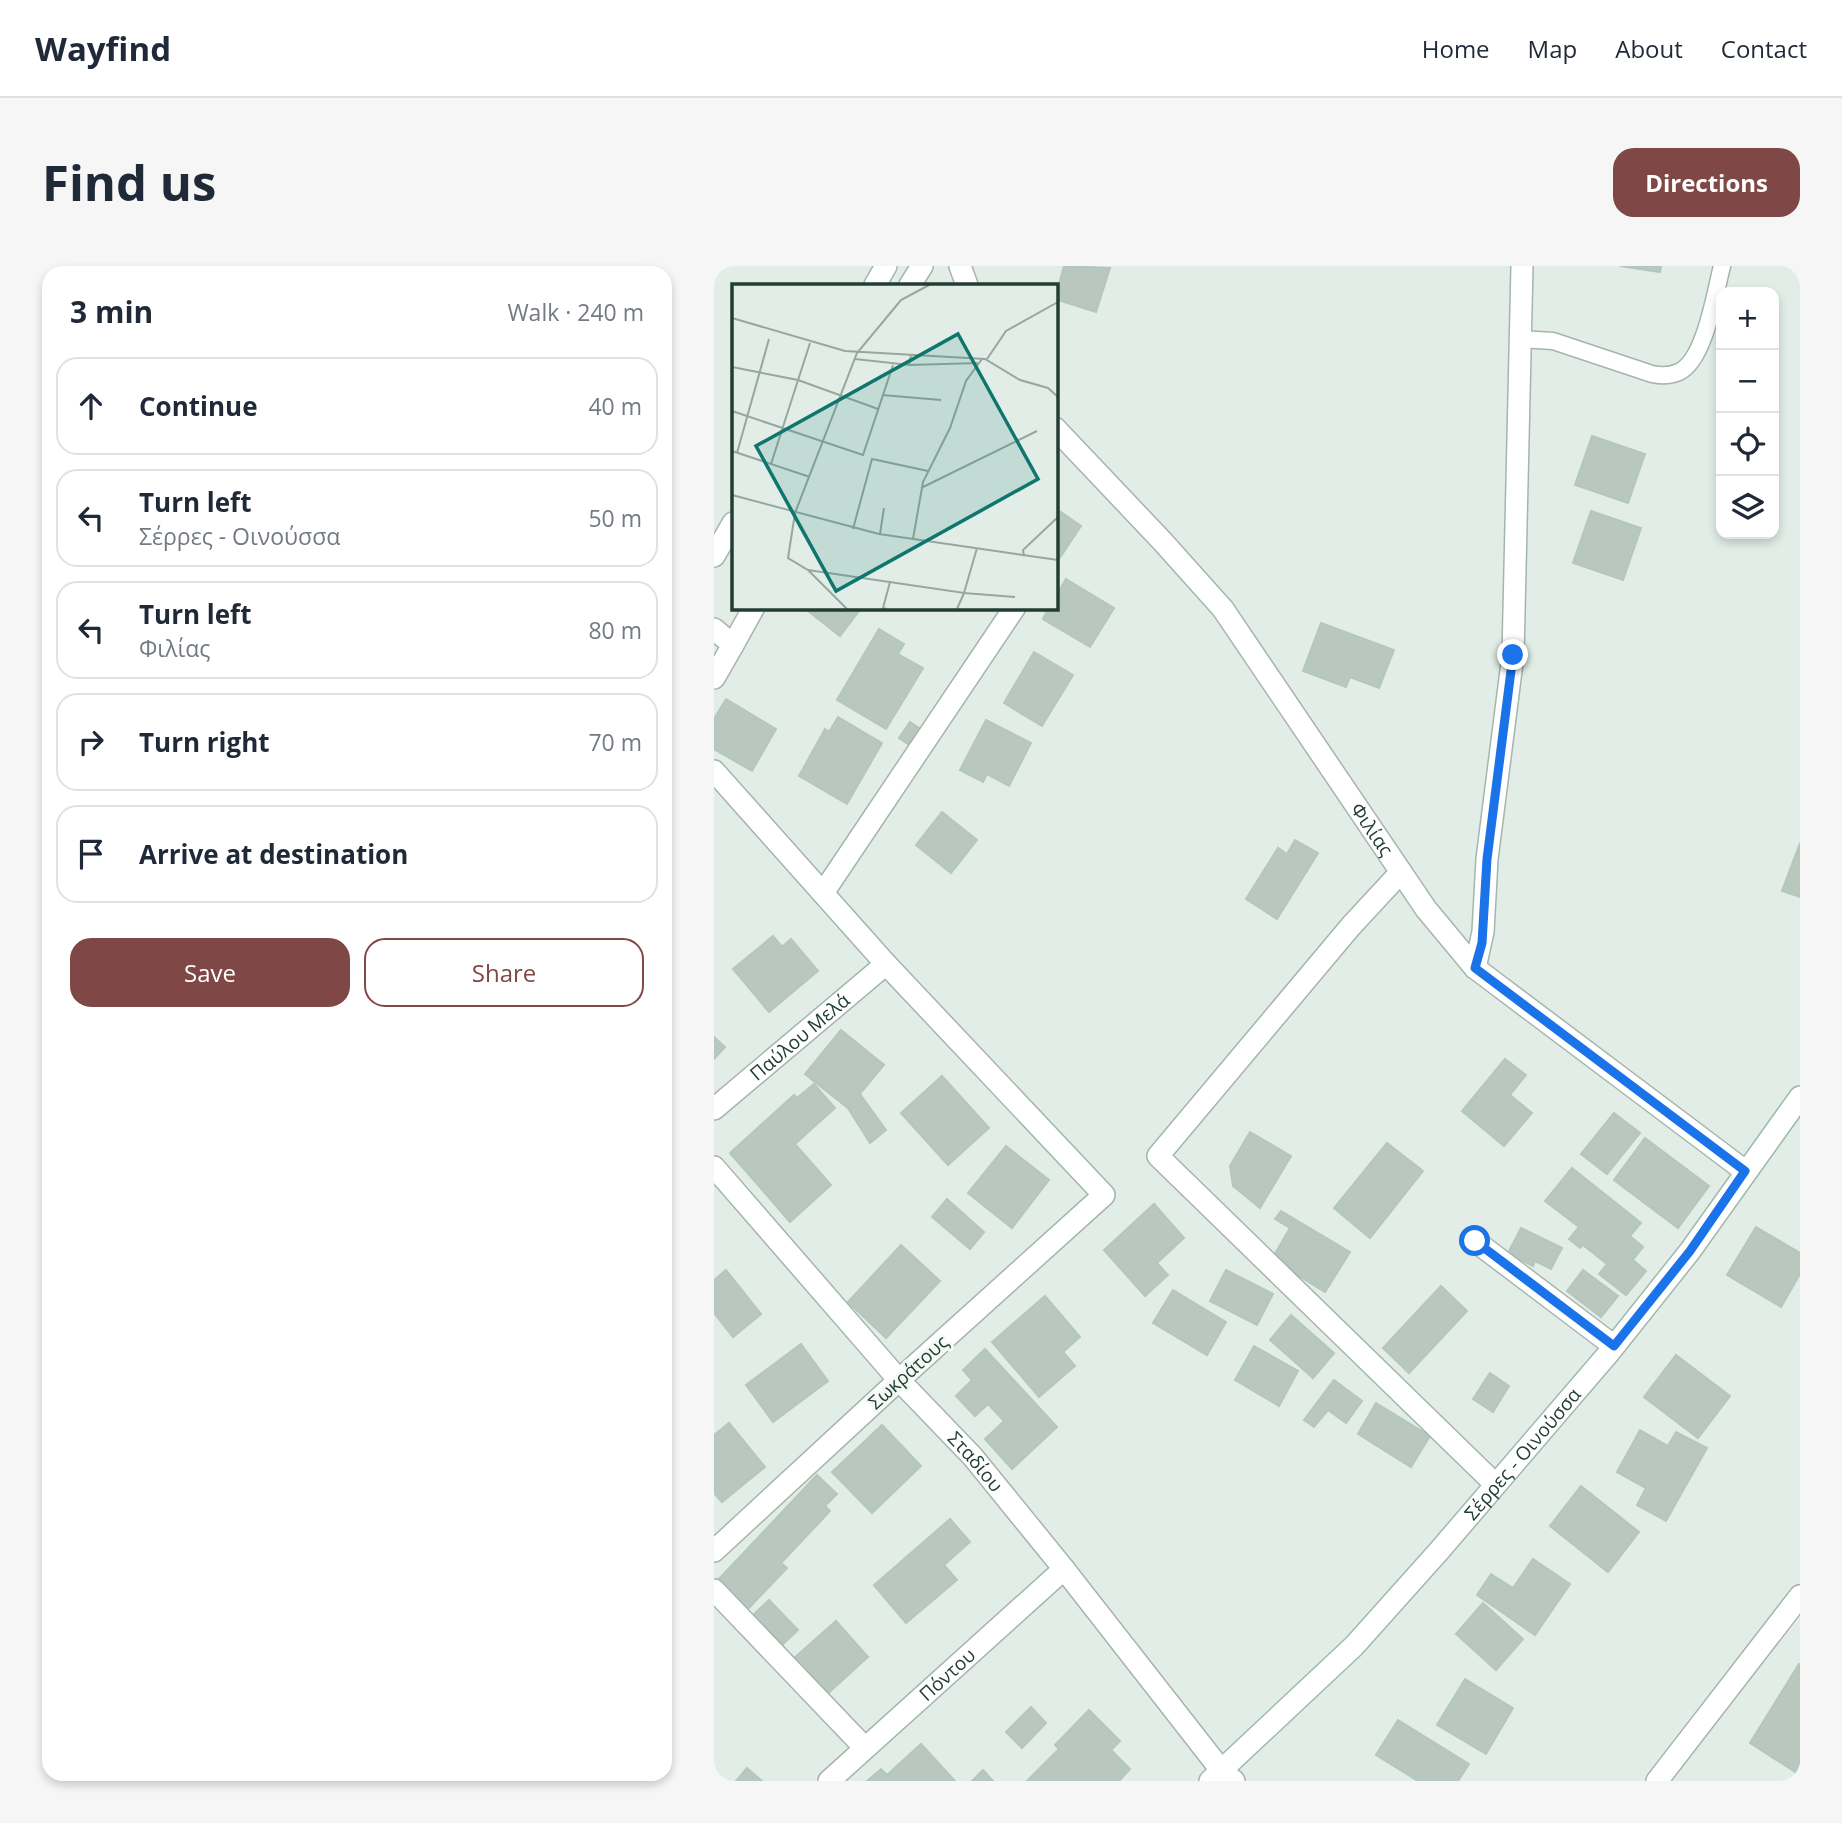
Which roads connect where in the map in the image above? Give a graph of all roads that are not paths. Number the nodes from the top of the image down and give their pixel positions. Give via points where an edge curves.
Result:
1 (886, 266) edge
2 (922, 266) edge
3 (960, 266) edge
4 (1522, 266) edge
5 (1722, 267) edge
6 (875, 284) edge
7 (911, 284) edge
8 (967, 284) edge
9 (1521, 339) junction
10 (1057, 430) edge
11 (732, 525) edge
12 (714, 556) edge
13 (753, 609) edge
14 (1014, 609) edge
15 (714, 629) edge
16 (733, 645) junction
17 (714, 678) edge
18 (714, 771) edge
19 (1401, 872) junction
20 (823, 893) junction
21 (886, 964) junction
22 (1475, 968) junction
23 (1800, 1097) edge
24 (714, 1109) edge
25 (714, 1167) edge
26 (1745, 1171) junction
27 (1475, 1241) dead end
28 (1614, 1346) junction
29 (899, 1380) junction
30 (1494, 1484) junction
31 (714, 1551) edge
32 (1064, 1569) junction
33 (714, 1590) edge
34 (1800, 1596) edge
35 (865, 1748) junction
36 (1222, 1777) edge
37 (829, 1781) edge
38 (1657, 1781) edge

1 - 6 street
2 - 7 street
3 - 8 street
4 - 9 street
5 - 9 lane via 1702,342 1679,372 1661,376 1553,341
9 - 22 street via 1513,655 1488,847 1482,943
10 - 19 street, Φιλίας via 1223,609
11 - 12 street
13 - 16 street
14 - 20 street
15 - 16 street
16 - 17 street
18 - 20 street
19 - 22 street, Φιλίας
19 - 30 street via 1350,926 1158,1156
20 - 21 street
21 - 24 street, Παύλου Μελά
21 - 29 street, Σωκράτους via 1104,1195
22 - 26 street, Φιλίας
23 - 26 street, Σέρρες - Οινούσσα
25 - 29 street, Σταδίου
26 - 28 street, Σέρρες - Οινούσσα via 1690,1251
27 - 28 street
28 - 30 street, Σέρρες - Οινούσσα
29 - 31 street, Σωκράτους
29 - 32 street, Σταδίου via 973,1457
30 - 36 street, Σέρρες - Οινούσσα via 1354,1646
32 - 35 street, Πόντου
32 - 36 street, Σταδίου
33 - 35 street
34 - 38 street
35 - 37 street, Πόντου

